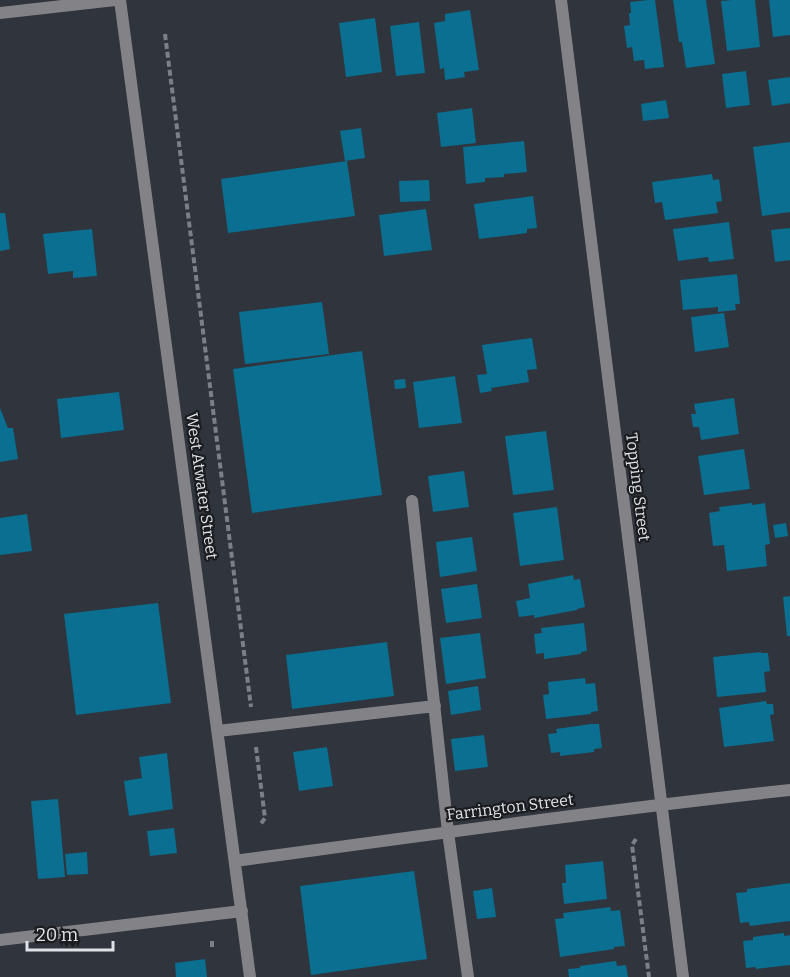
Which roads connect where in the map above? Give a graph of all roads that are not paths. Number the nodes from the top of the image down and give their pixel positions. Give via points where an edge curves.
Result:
1 (115, 0) edge
2 (120, 0) edge
3 (561, 0) edge
4 (0, 13) edge
5 (412, 501) dead end
6 (435, 706) junction
7 (218, 731) junction
8 (790, 790) edge
9 (662, 805) junction
10 (448, 832) junction
11 (235, 861) junction
12 (242, 911) junction
13 (0, 940) edge
14 (250, 977) edge
15 (468, 977) edge
16 (683, 977) edge

1 - 4 street
2 - 7 street, West Atwater Street
3 - 9 street, Topping Street
5 - 6 street
6 - 7 street
6 - 10 street
7 - 11 street, West Atwater Street
8 - 9 street, Farrington Street
9 - 10 street, Farrington Street
9 - 16 street, Topping Street
10 - 11 street, Farrington Street
10 - 15 street
11 - 12 street, West Atwater Street
12 - 13 street
12 - 14 street, West Atwater Street

